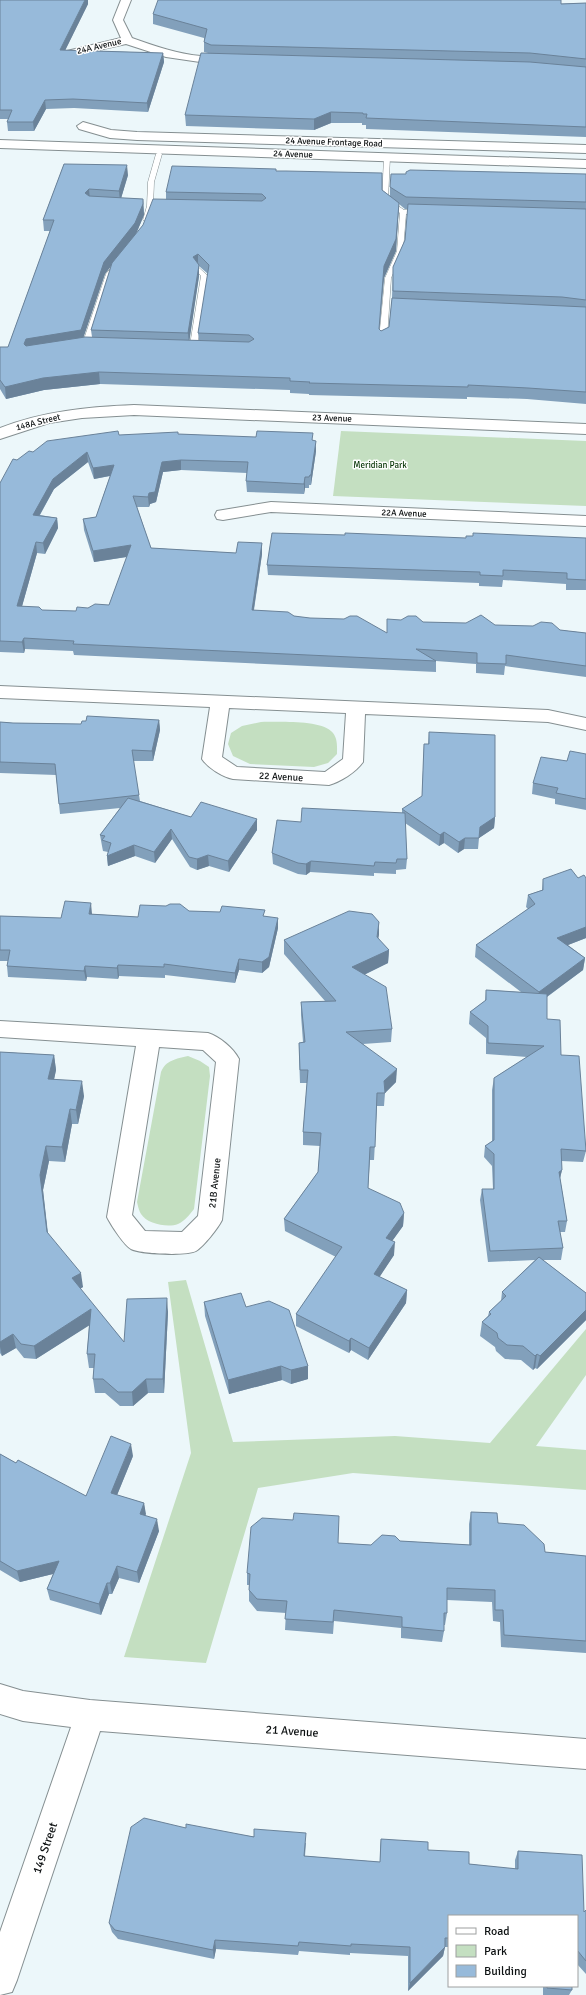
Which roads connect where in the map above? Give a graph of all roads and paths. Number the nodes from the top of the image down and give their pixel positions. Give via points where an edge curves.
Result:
1 (126, 0) edge
2 (128, 40) junction
3 (71, 53) edge
4 (238, 60) edge
5 (83, 126) dead end
6 (0, 144) edge
7 (586, 149) edge
8 (0, 151) edge
9 (159, 154) junction
10 (387, 160) junction
11 (586, 164) edge
12 (586, 170) edge
13 (146, 206) junction
14 (158, 206) edge
15 (403, 212) junction
16 (427, 212) edge
17 (143, 228) edge
18 (122, 257) edge
19 (198, 269) edge
20 (387, 306) junction
21 (395, 307) edge
22 (383, 339) edge
23 (86, 346) edge
24 (178, 347) edge
25 (78, 413) joint
26 (586, 429) edge
27 (0, 434) edge
28 (223, 515) dead end
29 (586, 521) edge
30 (0, 692) edge
31 (220, 702) junction
32 (356, 709) junction
33 (586, 724) edge
34 (0, 1029) edge
35 (149, 1038) junction
36 (0, 1698) edge
37 (90, 1716) junction
38 (586, 1754) edge
39 (0, 1980) edge

1 - 2 street, 24A Avenue via 118,20
2 - 3 street, 24A Avenue
2 - 4 street, 24A Avenue via 166,54 200,59
5 - 7 street, 24 Avenue Frontage Road via 110,134 137,136
6 - 10 street, 24 Avenue
8 - 9 street, 24 Avenue
9 - 10 street, 24 Avenue
9 - 13 lane
10 - 11 street, 24 Avenue
10 - 12 street, 24 Avenue
10 - 15 lane via 385,200
13 - 14 lane
13 - 17 lane
15 - 16 lane
15 - 20 lane via 400,252 388,278
18 - 23 lane via 109,274
19 - 24 lane via 205,276 196,348
20 - 21 lane
20 - 22 lane
25 - 26 street, 23 Avenue via 134,410
25 - 27 street, 148A Street via 19,425
28 - 29 street, 22A Avenue via 271,507
30 - 31 street
31 - 32 street
31 - 32 street, 22 Avenue via 212,759 233,773 329,779 353,762
32 - 33 street via 548,716
34 - 35 street, 21B Avenue
35 - 35 street, 21B Avenue via 208,1042 228,1059 210,1220 188,1243 139,1241 119,1217
36 - 37 street, 21 Avenue via 23,1706
37 - 38 street, 21 Avenue
37 - 39 street, 149 Street

